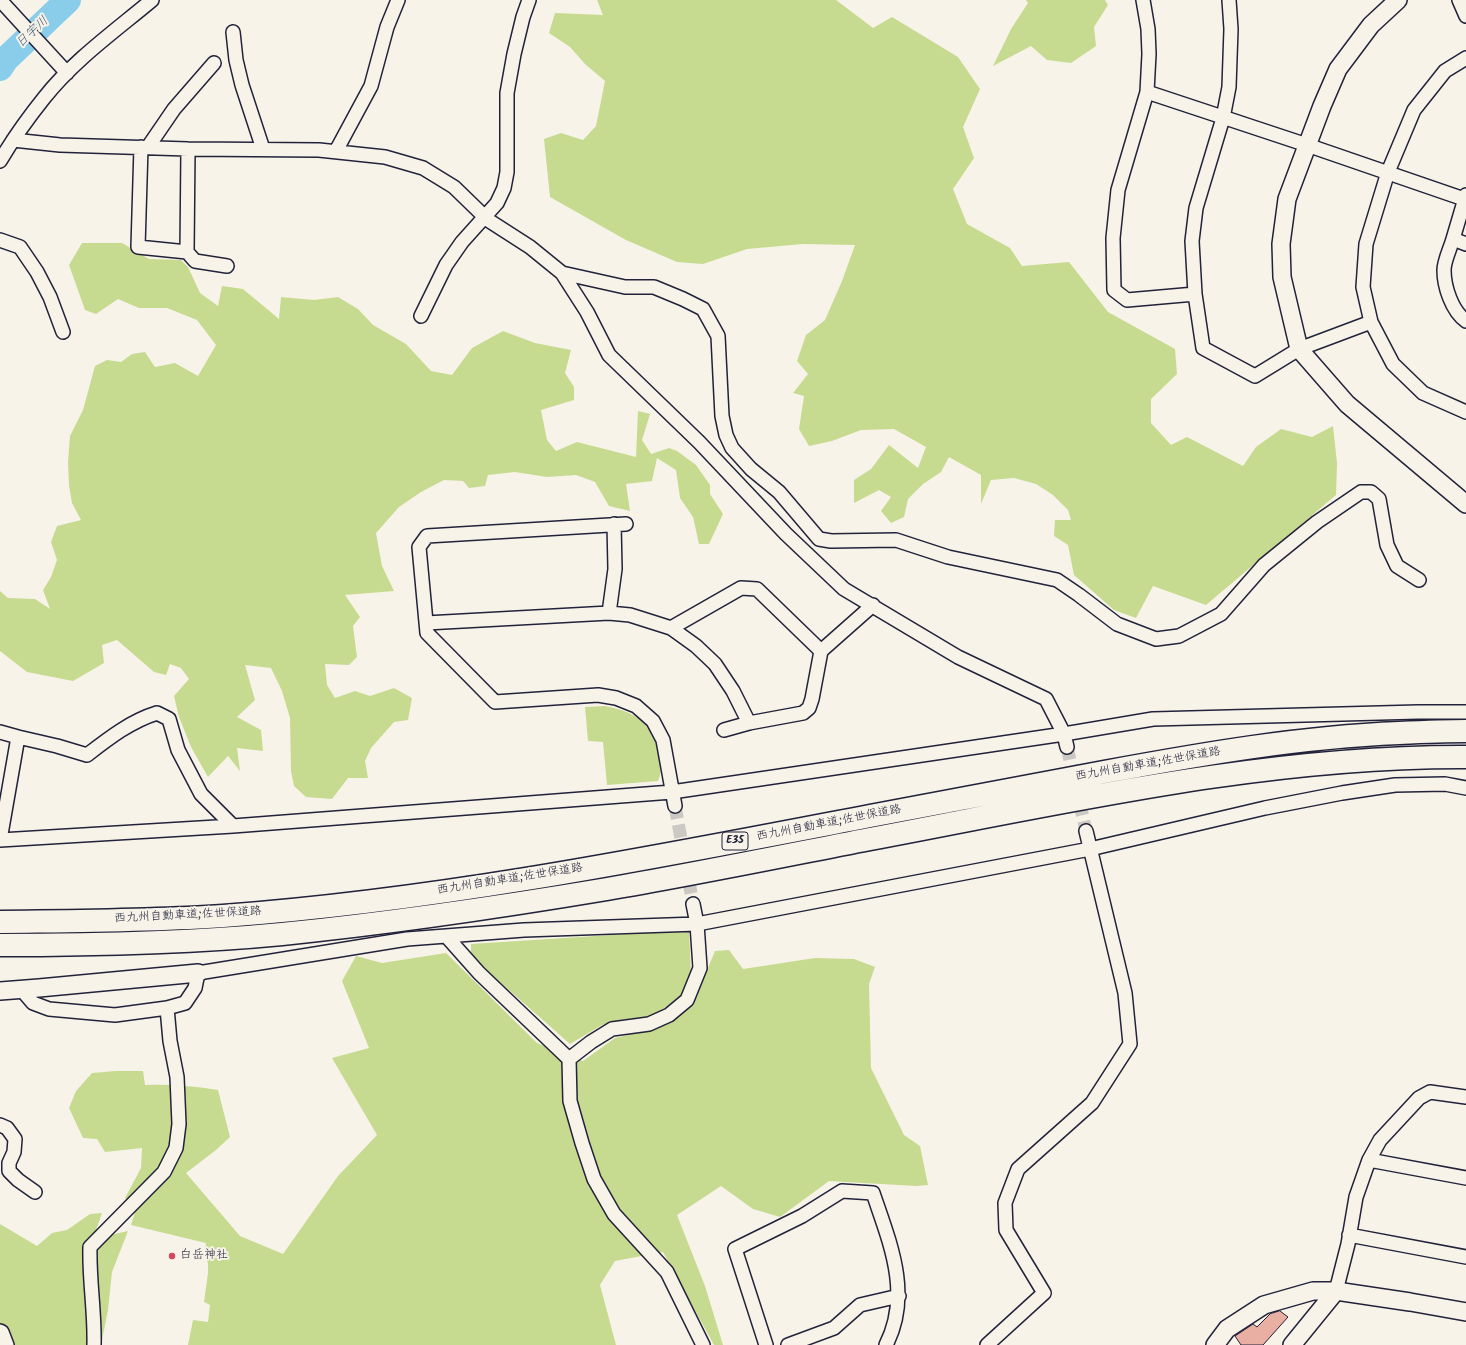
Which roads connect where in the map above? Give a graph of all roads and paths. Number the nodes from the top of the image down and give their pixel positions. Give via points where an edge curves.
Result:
1 (0, 0) edge
2 (152, 0) edge
3 (398, 0) edge
4 (529, 0) edge
5 (1143, 0) edge
6 (1229, 0) edge
7 (1398, 0) edge
8 (1459, 0) edge
9 (1466, 16) edge
10 (233, 32) dead end
11 (1466, 58) edge
12 (214, 63) dead end
13 (67, 73) junction
14 (1146, 92) junction
15 (1223, 118) junction
16 (13, 140) junction
17 (1307, 145) junction
18 (144, 147) junction
19 (188, 149) junction
20 (263, 149) junction
21 (336, 152) junction
22 (0, 160) edge
23 (1388, 172) junction
24 (1465, 197) edge
25 (484, 216) junction
26 (0, 240) edge
27 (1453, 240) junction
28 (1466, 244) edge
29 (186, 252) junction
30 (227, 266) dead end
31 (562, 273) junction
32 (1195, 294) junction
33 (421, 316) dead end
34 (1466, 321) edge
35 (1371, 322) junction
36 (63, 332) dead end
37 (1300, 349) junction
38 (1466, 412) edge
39 (1466, 504) edge
40 (1419, 580) dead end
41 (873, 605) junction
42 (609, 613) junction
43 (426, 623) junction
44 (672, 628) junction
45 (821, 651) junction
46 (1466, 712) edge
47 (749, 723) junction
48 (724, 730) dead end
49 (1466, 731) edge
50 (0, 732) edge
51 (18, 737) junction
52 (1065, 741) junction
53 (1466, 757) edge
54 (1466, 788) edge
55 (672, 792) junction
56 (674, 806) tunnel mouth
57 (234, 826) junction
58 (1086, 831) tunnel mouth
59 (0, 840) edge
60 (1090, 849) junction
61 (693, 904) tunnel mouth
62 (0, 922) edge
63 (697, 924) junction
64 (447, 937) junction
65 (0, 945) edge
66 (198, 973) junction
67 (21, 989) junction
68 (0, 991) edge
69 (167, 1008) junction
70 (569, 1059) junction
71 (1466, 1097) edge
72 (0, 1126) edge
73 (1369, 1160) junction
74 (1466, 1178) edge
75 (34, 1192) dead end
76 (1349, 1235) junction
77 (1466, 1257) edge
78 (1336, 1291) junction
79 (899, 1296) junction
80 (1466, 1312) edge
81 (0, 1331) edge
82 (7, 1345) edge
83 (94, 1345) edge
84 (703, 1345) edge
85 (766, 1345) edge
86 (788, 1345) edge
87 (886, 1345) edge
88 (987, 1345) edge
89 (1215, 1345) edge
90 (1292, 1345) edge

1 - 13 street
2 - 13 street
3 - 21 street via 387,27 371,86
4 - 25 street via 514,54 507,93 507,172 504,188 497,204
5 - 14 street via 1149,54
6 - 15 street via 1231,57
7 - 17 street via 1371,25 1338,69
8 - 9 street
10 - 20 street via 242,85
11 - 23 street via 1445,71 1414,110
12 - 18 street
13 - 16 street via 44,98
14 - 15 street
14 - 32 street via 1118,190 1113,238 1114,290 1127,300
15 - 17 street
15 - 32 street via 1196,208 1192,241
16 - 18 street via 60,145
16 - 22 street
17 - 23 street
17 - 37 street via 1287,199 1281,244 1282,277
18 - 19 street
18 - 29 street via 138,248
19 - 20 street
19 - 29 street
20 - 21 street
21 - 25 street via 385,157 423,168 454,186
23 - 24 street
23 - 35 street via 1366,244 1363,287
24 - 27 street
25 - 31 street via 530,247
25 - 33 street via 446,265
26 - 36 street via 20,247 50,297
27 - 28 street
27 - 34 street via 1444,270 1448,297 1461,318
29 - 30 street via 195,261
31 - 40 street via 625,287 654,287 703,309 718,336 722,416 732,448 751,470 779,492 819,539 896,540 948,556 1057,580 1117,624 1156,639 1179,636 1221,614 1264,565 1317,522 1361,492 1372,492 1379,500 1387,545 1396,566
31 - 41 street via 587,312 609,355 844,589
32 - 37 street via 1203,348 1255,376
35 - 37 street
35 - 38 street via 1393,364 1423,393
37 - 39 street via 1348,404
41 - 45 street
41 - 52 street via 958,657 1046,699
42 - 43 street
42 - 43 street via 620,524 427,536 419,547
42 - 44 street via 630,615
43 - 55 street via 427,633 495,702 598,695 616,698 636,706 653,721 663,740
44 - 45 street via 741,588 757,589
44 - 47 street via 715,664 733,691
45 - 47 street via 809,708 803,712
46 - 52 street via 1153,719
47 - 48 street
49 - 62 highway, 西九州自動車道;佐世保道路 / E35 via 1367,734 1314,739 1175,759 583,869 398,898 221,916
50 - 51 street
51 - 57 street via 87,755 118,732 157,712 169,719 178,750 201,794
51 - 59 street
52 - 55 street
53 - 65 highway, 西九州自動車道;佐世保道路 / E35 via 1360,760 1191,780 610,889 370,924 200,940
54 - 60 street via 1445,784 1395,785 1342,793 1265,808
55 - 56 street
55 - 57 street
57 - 59 street
58 - 60 street
60 - 63 street
60 - 88 street via 1125,993 1130,1044 1092,1103 1018,1169 1005,1203 1006,1230 1044,1293
61 - 63 street
63 - 64 street via 524,930
63 - 70 street via 700,968 687,1000 670,1015 648,1024 612,1029
64 - 66 street via 407,939
64 - 70 street via 479,973
66 - 67 street
66 - 69 street via 195,988 185,1003
67 - 68 street
67 - 69 street via 33,1003 49,1009 115,1015
69 - 83 street via 177,1085 179,1124 176,1148 164,1172 90,1248
70 - 84 street via 570,1101 594,1179 614,1214 667,1272
71 - 73 street via 1430,1092 1419,1098 1380,1140
72 - 75 street via 7,1128 15,1139 9,1171
73 - 74 street
73 - 76 street via 1356,1197
76 - 77 street
76 - 78 street
78 - 80 street
78 - 89 street via 1312,1292 1264,1305 1227,1330
78 - 90 street
79 - 85 street via 893,1252 873,1193 842,1191 802,1216 735,1249
79 - 86 street via 860,1305 834,1328
79 - 87 street via 893,1332
81 - 82 street

